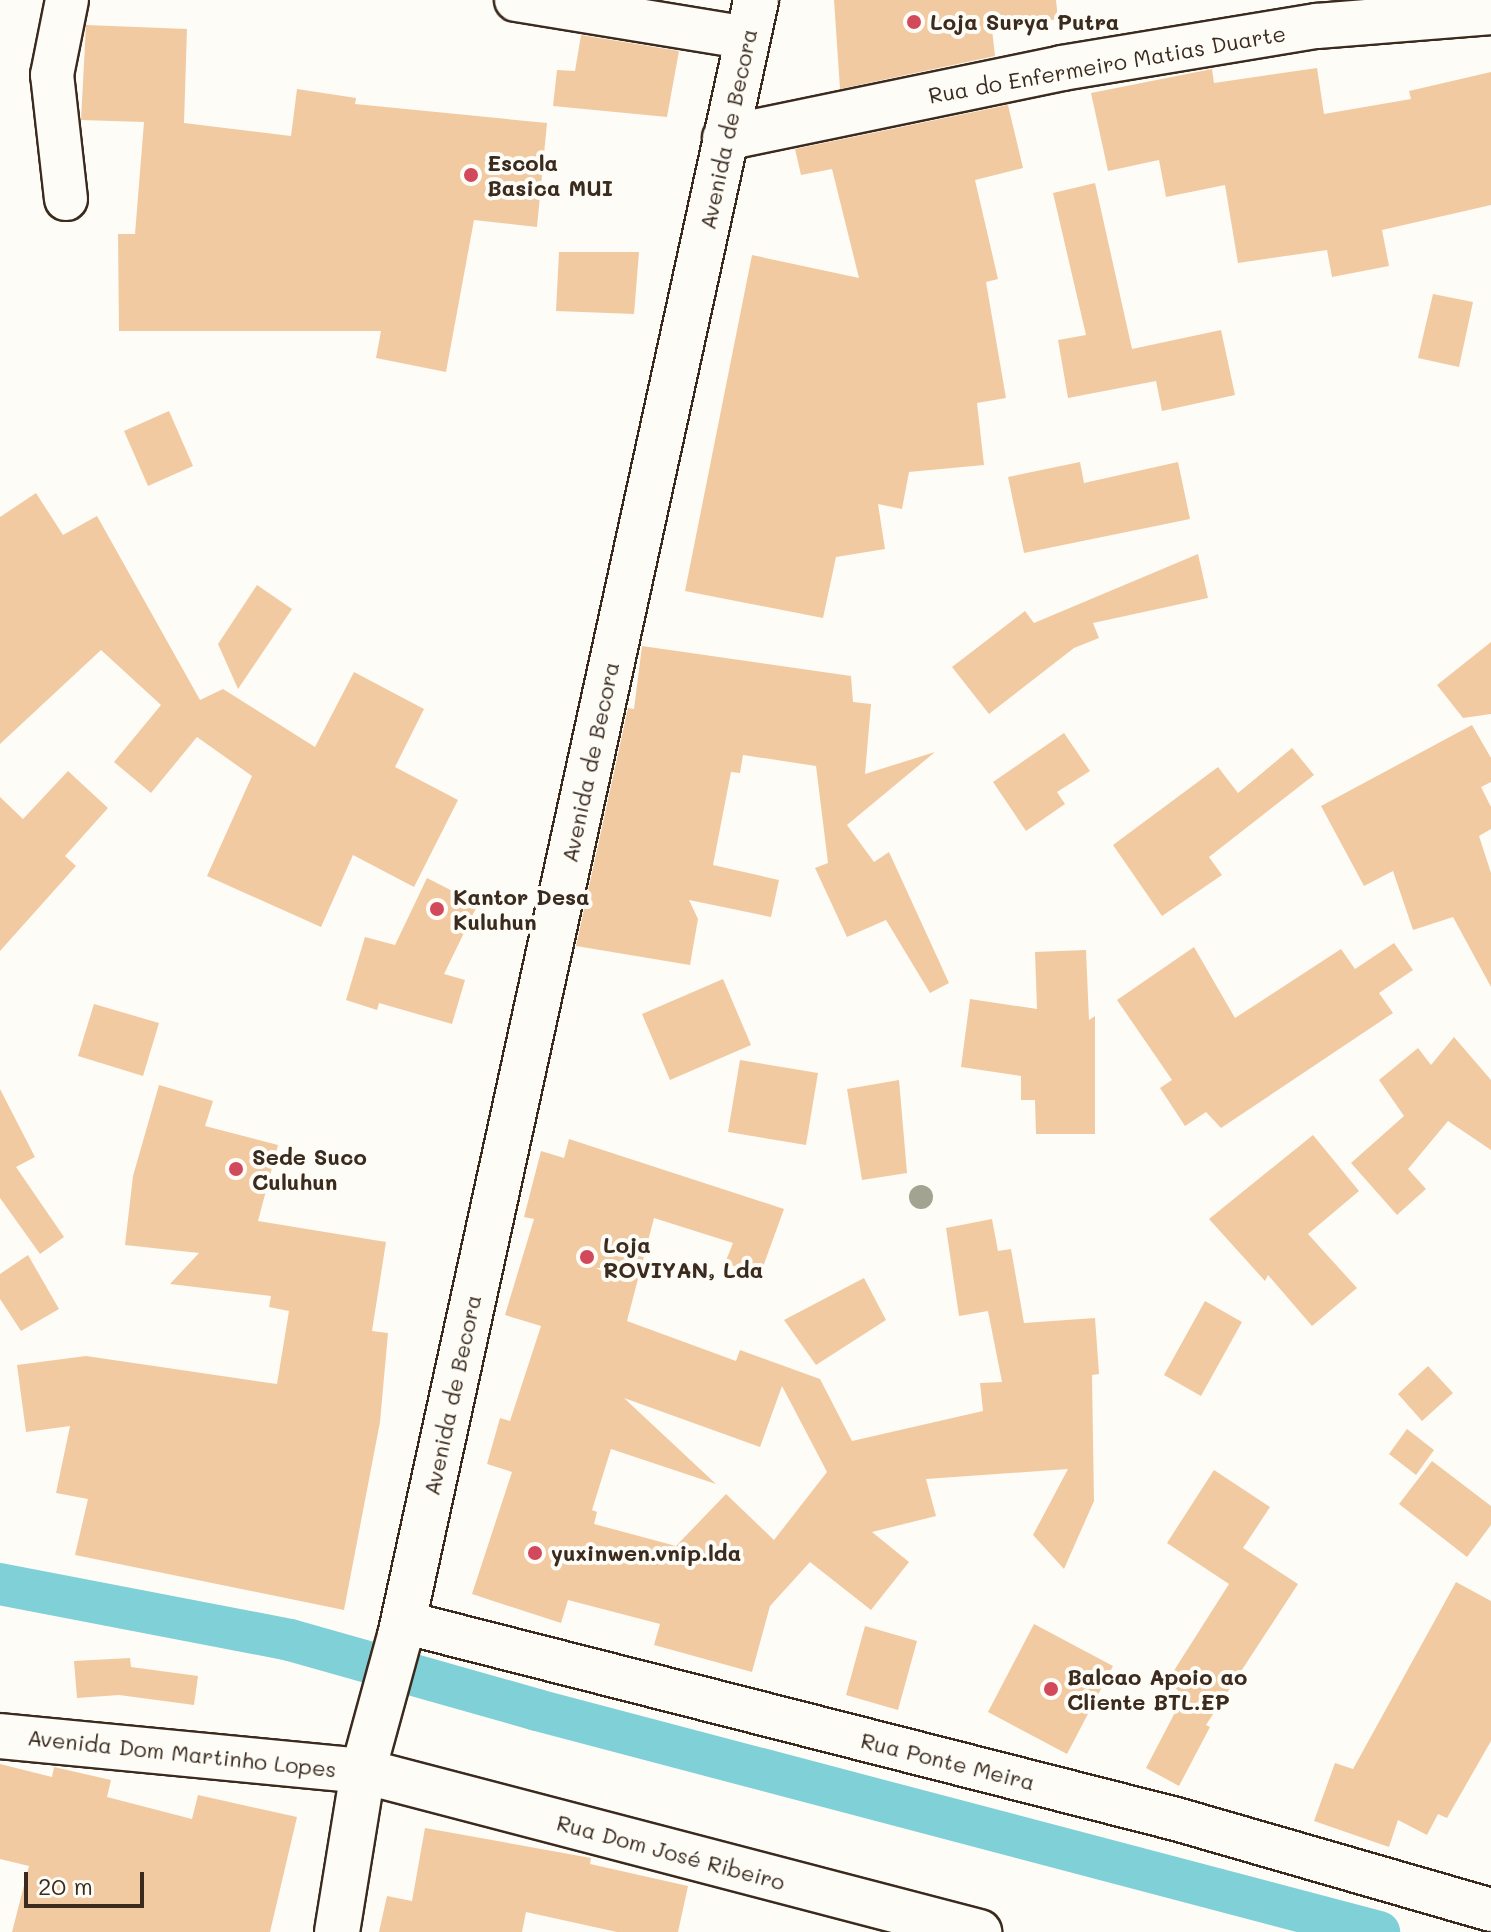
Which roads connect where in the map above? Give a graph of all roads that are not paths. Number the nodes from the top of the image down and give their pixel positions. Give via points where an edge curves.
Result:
1 (67, 0) edge
2 (516, 0) edge
3 (1491, 12) edge
4 (752, 19) edge
5 (725, 138) junction
6 (66, 199) dead end
7 (401, 1629) junction
8 (0, 1736) edge
9 (365, 1764) junction
10 (1491, 1910) edge
11 (337, 1932) edge
12 (979, 1932) edge

1 - 6 street via 52,75
2 - 4 street
3 - 5 main road, Rua do Enfermeiro Matias Duarte via 1317,26 1062,68
4 - 5 main road, Avenida de Becora
5 - 7 main road, Avenida de Becora
7 - 9 main road, Avenida de Becora
7 - 10 street, Rua Ponte Meira via 1176,1819
8 - 9 main road, Avenida Dom Martinho Lopes
9 - 11 main road, Avenida de Becora
9 - 12 main road, Rua Dom José Ribeiro

